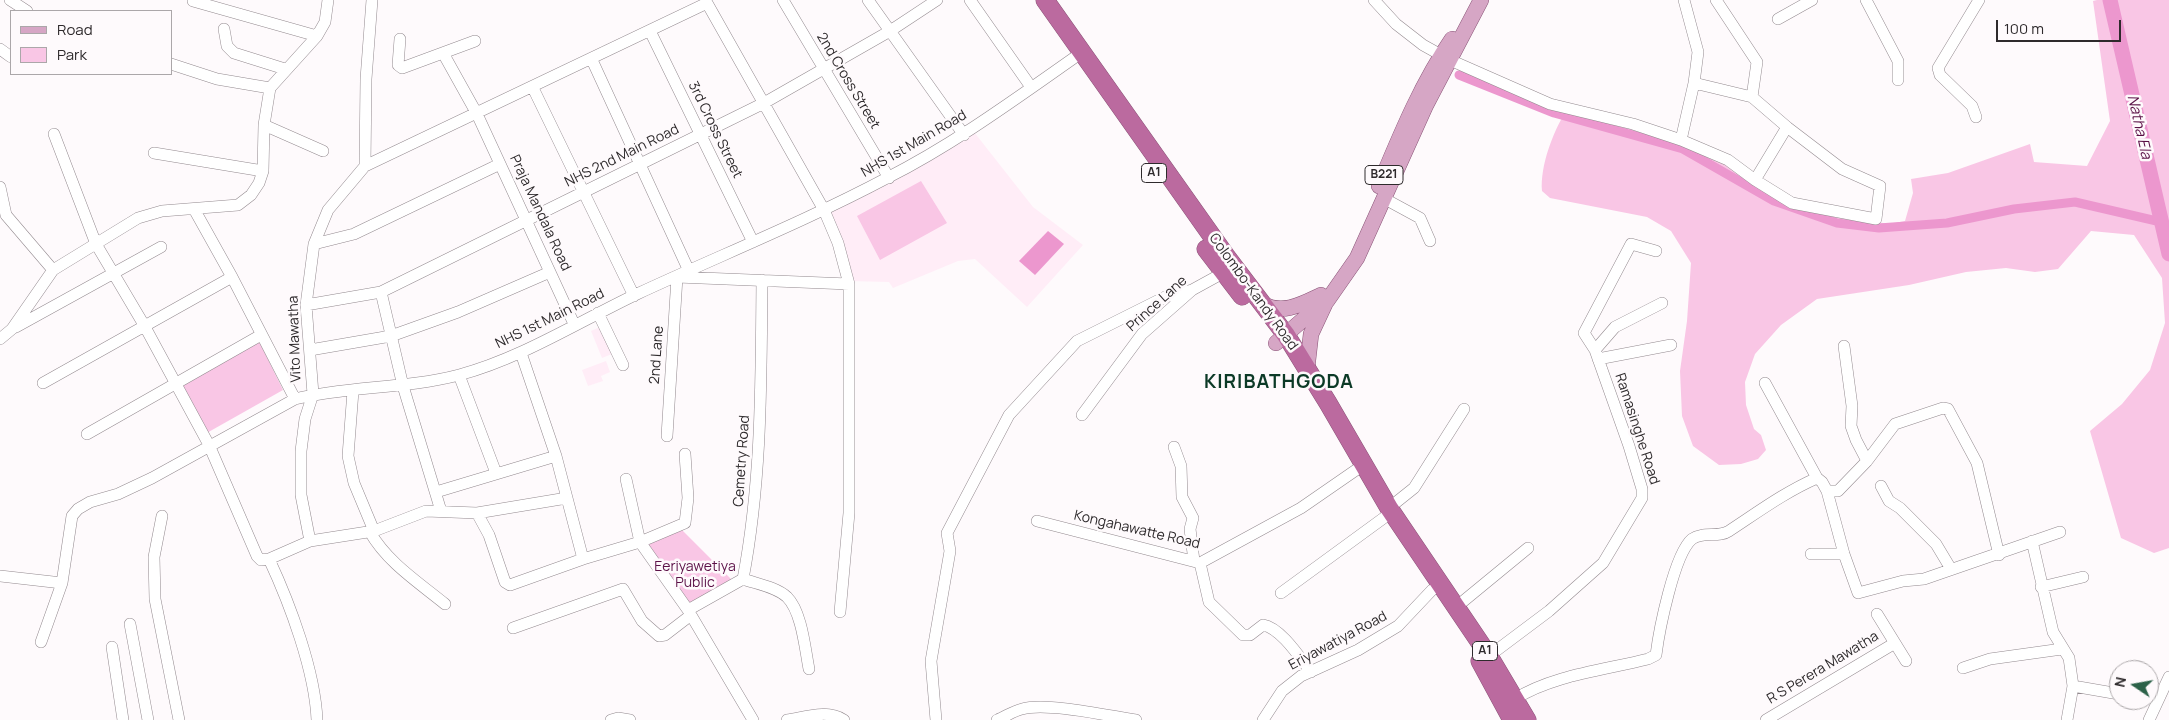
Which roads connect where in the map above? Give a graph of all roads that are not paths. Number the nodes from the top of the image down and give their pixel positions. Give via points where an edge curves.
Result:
1 (10, 0) edge
2 (328, 0) edge
3 (372, 0) edge
4 (782, 0) edge
5 (868, 0) edge
6 (937, 0) edge
7 (970, 0) edge
8 (1034, 0) edge
9 (1045, 0) edge
10 (1374, 0) edge
11 (1480, 0) edge
12 (1684, 0) edge
13 (1716, 0) edge
14 (1812, 0) edge
15 (1866, 0) edge
16 (1979, 0) edge
17 (193, 1) edge
18 (708, 1) edge
19 (25, 10) edge
20 (1778, 19) dead end
21 (224, 29) dead end
22 (650, 31) junction
23 (890, 31) junction
24 (317, 36) junction
25 (400, 39) dead end
26 (475, 41) dead end
27 (443, 53) junction
28 (1078, 55) junction
29 (1445, 58) junction
30 (592, 60) junction
31 (172, 64) edge
32 (285, 69) junction
33 (822, 69) junction
34 (1898, 80) dead end
35 (1694, 83) junction
36 (1031, 87) junction
37 (270, 88) junction
38 (533, 88) junction
39 (1752, 97) junction
40 (764, 103) junction
41 (478, 114) junction
42 (1976, 117) dead end
43 (264, 125) junction
44 (1787, 127) junction
45 (54, 134) dead end
46 (701, 135) junction
47 (964, 135) junction
48 (1681, 140) junction
49 (323, 150) dead end
50 (154, 153) dead end
51 (500, 164) junction
52 (640, 165) junction
53 (366, 166) junction
54 (263, 171) junction
55 (889, 178) junction
56 (1755, 180) junction
57 (0, 187) edge
58 (584, 192) junction
59 (1384, 199) junction
60 (194, 209) junction
61 (824, 210) junction
62 (526, 219) junction
63 (1430, 241) dead end
64 (753, 242) junction
65 (96, 244) junction
66 (314, 244) junction
67 (161, 247) dead end
68 (1656, 252) dead end
69 (53, 270) junction
70 (689, 271) junction
71 (550, 272) junction
72 (114, 273) junction
73 (1223, 273) junction
74 (232, 277) junction
75 (677, 277) junction
76 (762, 280) junction
77 (849, 284) junction
78 (1192, 290) junction
79 (381, 292) junction
80 (634, 296) junction
81 (1324, 298) junction
82 (1662, 303) dead end
83 (1263, 304) junction
84 (306, 305) junction
85 (598, 313) junction
86 (574, 324) junction
87 (144, 325) junction
88 (12, 329) junction
89 (261, 335) junction
90 (391, 336) junction
91 (1278, 336) junction
92 (0, 338) edge
93 (1671, 345) dead end
94 (1844, 346) dead end
95 (310, 350) junction
96 (521, 353) junction
97 (1596, 354) junction
98 (623, 366) dead end
99 (1307, 369) junction
100 (460, 375) junction
101 (174, 382) junction
102 (43, 383) dead end
103 (1765, 383) dead end
104 (402, 386) junction
105 (353, 391) junction
106 (313, 394) junction
107 (295, 399) junction
108 (1464, 409) dead end
109 (1082, 415) dead end
110 (87, 434) dead end
111 (667, 436) dead end
112 (209, 445) junction
113 (1174, 447) dead end
114 (685, 454) dead end
115 (556, 456) junction
116 (1867, 461) junction
117 (1356, 470) junction
118 (496, 473) junction
119 (1817, 478) junction
120 (626, 479) dead end
121 (1881, 486) dead end
122 (1827, 491) junction
123 (436, 492) junction
124 (567, 498) junction
125 (440, 511) junction
126 (477, 513) junction
127 (1387, 513) junction
128 (162, 516) dead end
129 (1037, 521) dead end
130 (372, 531) junction
131 (2060, 532) dead end
132 (310, 541) junction
133 (2032, 541) junction
134 (640, 542) junction
135 (1528, 548) dead end
136 (1811, 554) dead end
137 (1844, 554) junction
138 (1999, 555) junction
139 (583, 558) junction
140 (269, 559) junction
141 (1197, 562) junction
142 (1950, 569) junction
143 (0, 576) edge
144 (2083, 577) dead end
145 (743, 579) junction
146 (62, 583) junction
147 (2042, 587) junction
148 (1436, 588) junction
149 (1280, 593) dead end
150 (445, 604) dead end
151 (1456, 608) junction
152 (840, 612) dead end
153 (689, 613) junction
154 (1877, 614) dead end
155 (130, 624) dead end
156 (513, 628) dead end
157 (41, 642) dead end
158 (1895, 643) junction
159 (112, 647) dead end
160 (2062, 649) junction
161 (1489, 656) junction
162 (1906, 662) dead end
163 (1963, 668) dead end
164 (809, 669) dead end
165 (1311, 672) junction
166 (2169, 677) edge
167 (2073, 686) junction
168 (2159, 691) edge
169 (2109, 692) edge
170 (1515, 699) junction
171 (123, 720) edge
172 (148, 720) edge
173 (179, 720) edge
174 (317, 720) edge
175 (611, 720) edge
176 (630, 720) edge
177 (753, 720) edge
178 (787, 720) edge
179 (844, 720) edge
180 (936, 720) edge
181 (997, 720) edge
182 (1136, 720) edge
183 (1263, 720) edge
184 (1512, 720) edge
185 (1527, 720) edge
186 (1766, 720) edge
187 (2067, 720) edge

1 - 19 street
2 - 24 street via 325,22
3 - 53 street via 366,79
4 - 33 street, 2nd Cross Street
5 - 23 street
6 - 23 street, NHS 2nd Main Road
7 - 36 street
8 - 28 highway, Colombo-Kandy Road / A1
9 - 28 highway, Colombo-Kandy Road / A1
10 - 29 street via 1410,36
11 - 29 main road, B221
12 - 35 street via 1698,52
13 - 39 street via 1757,62
14 - 20 street
15 - 34 street via 1898,61
16 - 42 street via 1938,68 1940,74 1972,106
17 - 24 street
18 - 22 street
18 - 40 street
21 - 32 street via 227,46 234,53
22 - 30 street
22 - 46 street, 3rd Cross Street
23 - 33 street, NHS 2nd Main Road
23 - 47 street
24 - 32 street
25 - 27 street via 398,65 402,68
26 - 27 street
27 - 41 street, Praja Mandala Road
28 - 36 street, NHS 1st Main Road
28 - 73 highway, Colombo-Kandy Road / A1
28 - 83 highway, Colombo-Kandy Road / A1
29 - 48 street via 1550,104 1633,124
29 - 59 main road, B221
29 - 81 main road, B221 via 1403,129 1357,240
30 - 38 street
30 - 52 street
31 - 37 street via 217,80
32 - 37 street
33 - 40 street, NHS 2nd Main Road
33 - 55 street, 2nd Cross Street
35 - 39 street
35 - 48 street
36 - 47 street, NHS 1st Main Road
37 - 43 street
38 - 41 street
38 - 58 street
39 - 44 street
40 - 46 street, NHS 2nd Main Road
40 - 61 street
41 - 51 street, Praja Mandala Road
41 - 53 street
43 - 49 street
43 - 54 street
44 - 56 street
44 - 56 street via 1842,169 1880,186 1876,219 1792,202
45 - 65 street
46 - 52 street, NHS 2nd Main Road
46 - 64 street, 3rd Cross Street
47 - 55 street, NHS 1st Main Road
48 - 56 street via 1728,160
50 - 54 street
51 - 62 street, Praja Mandala Road
51 - 66 street via 354,234
52 - 58 street, NHS 2nd Main Road
52 - 70 street
53 - 66 street, Vito Mawatha via 328,210
54 - 60 street via 260,183 238,205
55 - 61 street, NHS 1st Main Road
57 - 69 street via 6,214
58 - 62 street, NHS 2nd Main Road
58 - 80 street
59 - 63 street via 1420,218
59 - 81 main road, B221 via 1357,258
60 - 65 street via 162,211 138,218
60 - 74 street
61 - 64 street, NHS 1st Main Road
61 - 77 street via 838,243
62 - 71 street, Praja Mandala Road
62 - 79 street, NHS 2nd Main Road
64 - 70 street, NHS 1st Main Road
65 - 69 street
65 - 72 street
66 - 84 street, Vito Mawatha
67 - 72 street
68 - 97 street, Ramasinghe Road via 1631,244 1584,333
69 - 88 street
70 - 75 street, NHS 1st Main Road
71 - 86 street, Praja Mandala Road
71 - 90 street via 458,312
72 - 87 street
72 - 88 street
73 - 78 street, Prince Lane
73 - 91 highway, Colombo-Kandy Road / A1
74 - 87 street
74 - 89 street
75 - 76 street
75 - 80 street, NHS 1st Main Road
75 - 111 street, 2nd Lane
76 - 77 street
76 - 145 street, Cemetry Road via 757,477
77 - 152 street via 849,513
78 - 109 street, Prince Lane via 1142,334
78 - 180 street via 1165,298 1077,341 1010,415 947,533 950,551 931,661
79 - 84 street, NHS 2nd Main Road
79 - 90 street
80 - 85 street, NHS 1st Main Road
81 - 83 main road via 1294,308 1270,308
81 - 91 main road, B221
81 - 99 main road via 1311,334
82 - 97 street via 1615,327
83 - 91 highway, Colombo-Kandy Road / A1
84 - 95 street, Vito Mawatha
85 - 86 street, NHS 1st Main Road
85 - 98 street
86 - 96 street, NHS 1st Main Road
87 - 101 street
87 - 102 street
88 - 92 street
89 - 101 street
89 - 107 street
90 - 95 street
90 - 104 street
91 - 99 highway, Colombo-Kandy Road / A1
91 - 117 highway, Colombo-Kandy Road / A1
93 - 97 street
94 - 116 street via 1852,406 1851,426
95 - 106 street, Vito Mawatha
96 - 100 street, NHS 1st Main Road
96 - 115 street
97 - 161 street, Ramasinghe Road via 1629,446 1642,498 1604,563 1549,611
99 - 127 highway, Colombo-Kandy Road / A1
100 - 104 street, NHS 1st Main Road
100 - 118 street
101 - 110 street
101 - 112 street
103 - 119 street
104 - 105 street, NHS 1st Main Road
104 - 123 street
105 - 106 street, NHS 1st Main Road
105 - 130 street via 348,456 354,483
106 - 107 street, NHS 1st Main Road
106 - 132 street, Vito Mawatha via 301,451 301,495
107 - 112 street, NHS 1st Main Road
108 - 127 street via 1414,488
112 - 140 street via 257,556 261,560
112 - 146 street, NHS 1st Main Road via 143,482 78,509 72,516
113 - 141 street via 1181,466 1182,497 1192,518 1190,529
114 - 134 street via 686,523
115 - 118 street
115 - 124 street
116 - 122 street via 1838,491
116 - 138 street via 1895,424 1948,409 1977,463
117 - 127 highway, Colombo-Kandy Road / A1
117 - 141 street, Kongahawatte Road via 1301,508
118 - 123 street
119 - 122 street
119 - 170 street via 1758,510 1726,533 1693,539 1685,548 1661,615 1656,654 1648,659 1551,683
120 - 134 street
121 - 142 street via 1889,502 1900,508 1936,544
122 - 137 street
123 - 125 street
124 - 126 street
124 - 139 street
125 - 126 street
125 - 130 street via 426,511
126 - 139 street via 489,535 505,582 510,585
127 - 148 highway, Colombo-Kandy Road / A1
127 - 149 street
128 - 173 street via 154,557 155,599
129 - 141 street, Kongahawatte Road
130 - 132 street
130 - 150 street via 376,543 395,564
131 - 133 street
132 - 140 street
133 - 138 street
133 - 147 street
134 - 139 street
134 - 153 street
135 - 151 street
136 - 137 street
137 - 142 street via 1858,593 1924,579
138 - 142 street
140 - 174 street via 284,591 316,695
141 - 165 street via 1210,602 1243,635 1250,635 1263,625 1268,626 1288,642
143 - 146 street
144 - 147 street
145 - 153 street
145 - 164 street via 788,598 800,622
146 - 157 street, NHS 1st Main Road
147 - 160 street via 2053,632
148 - 151 highway, Colombo-Kandy Road / A1
148 - 165 street, Eriyawatiya Road via 1398,626 1358,650
148 - 184 highway, Colombo-Kandy Road / A1
151 - 161 highway, Colombo-Kandy Road / A1
153 - 156 street via 666,635 660,636 642,621 623,589
153 - 177 street
154 - 158 street
155 - 172 street
158 - 162 street
158 - 186 street, R S Perera Mawatha
159 - 171 street
160 - 163 street via 1990,660
160 - 167 street via 2069,658
161 - 170 highway, Colombo-Kandy Road / A1
165 - 183 street, Eriyawatiya Road via 1282,691
166 - 168 street
167 - 169 street
167 - 187 street
170 - 185 highway, Colombo-Kandy Road / A1
175 - 176 street
178 - 179 street via 824,714
181 - 182 street via 1021,709 1032,708 1066,709

